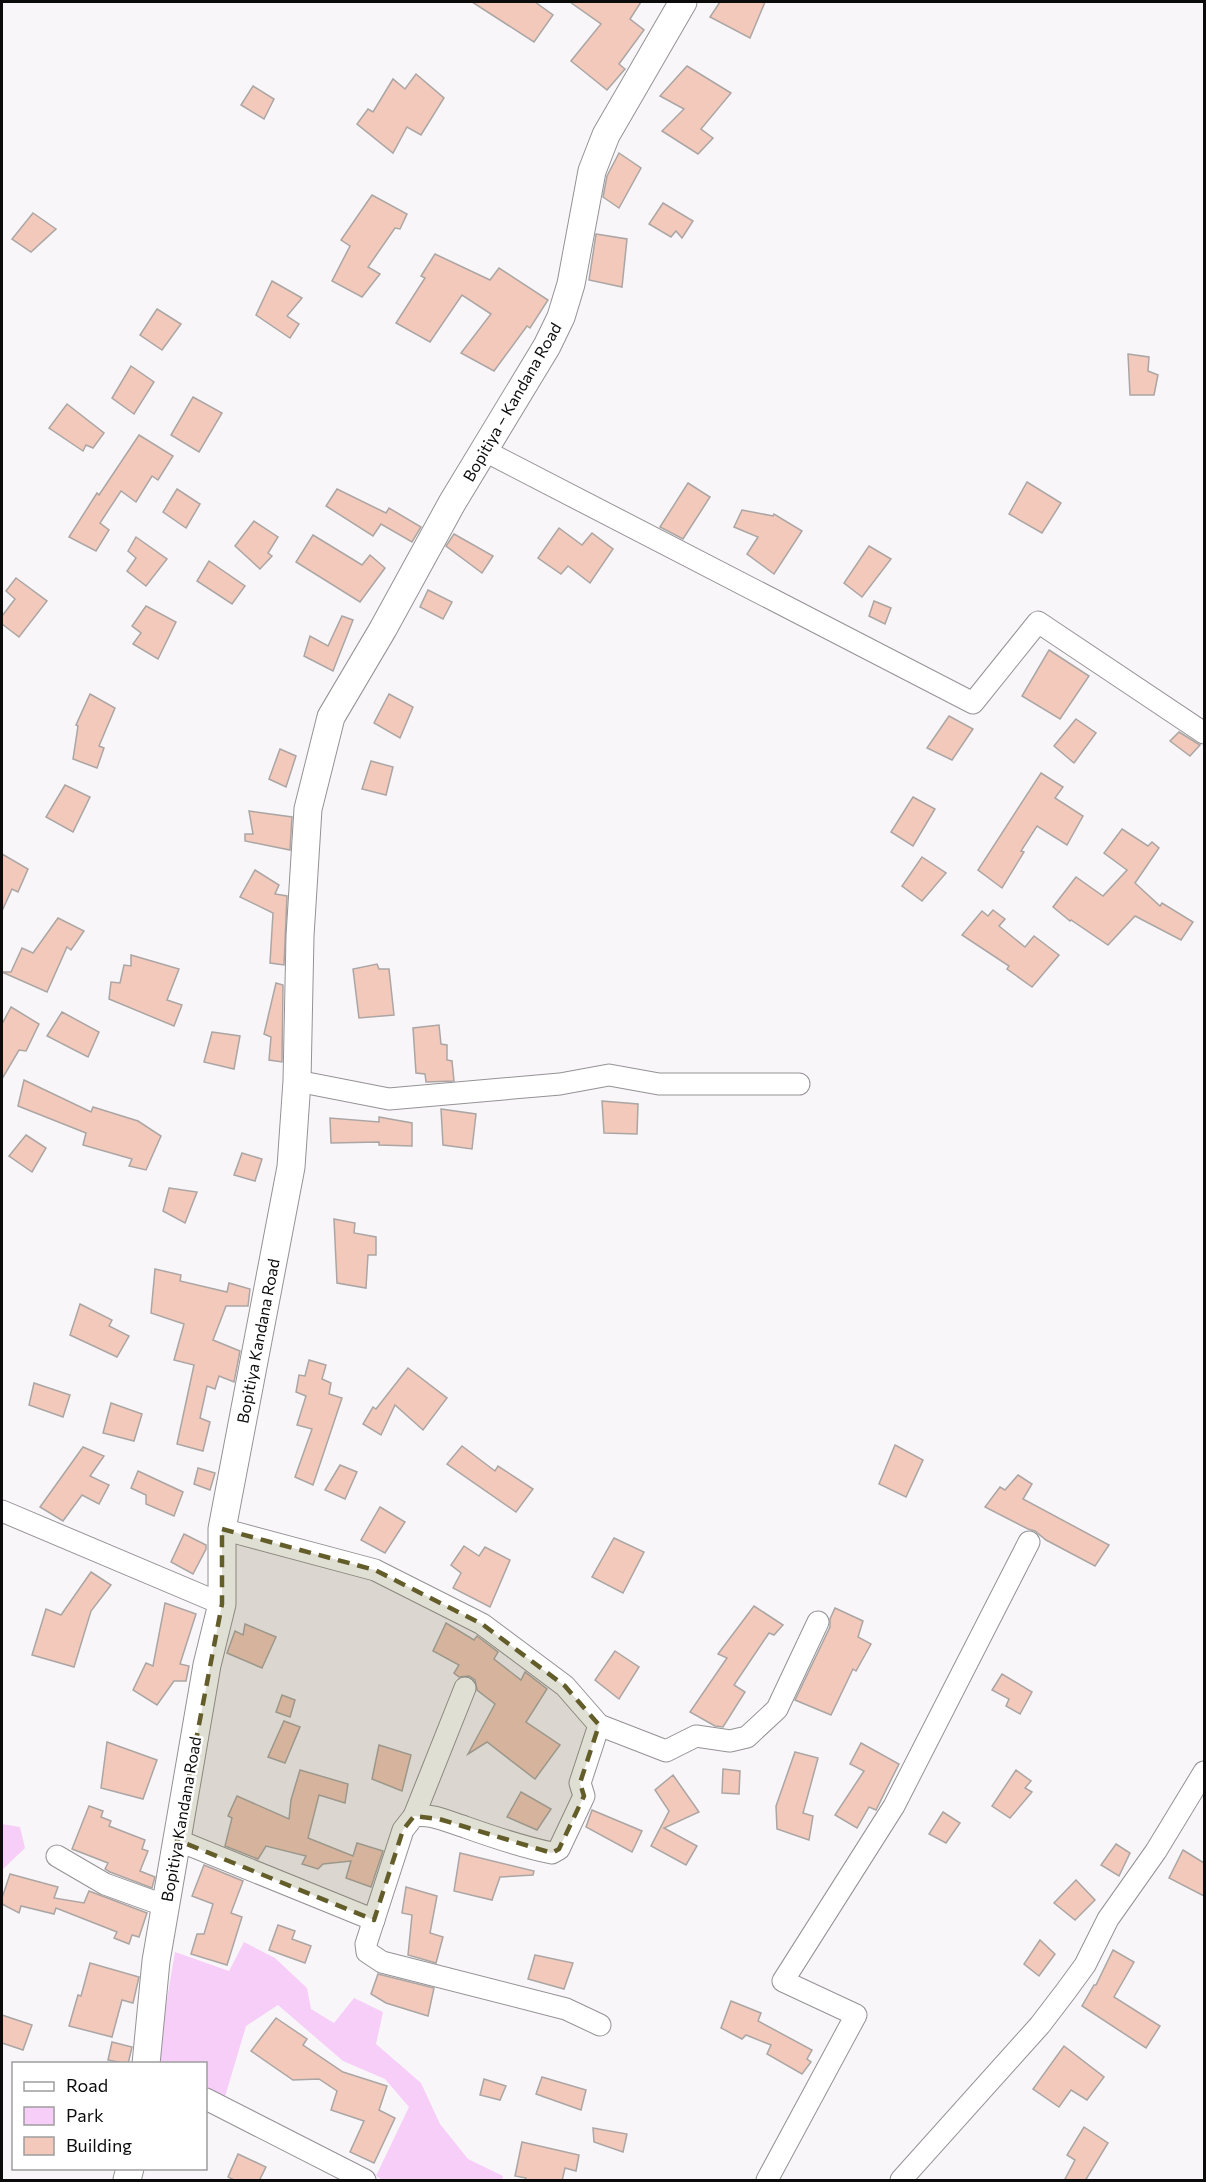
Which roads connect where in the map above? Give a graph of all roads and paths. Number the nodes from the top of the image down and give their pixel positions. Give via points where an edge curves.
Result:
1 (683, 2) edge
2 (485, 451) junction
3 (383, 629) joint
4 (1204, 733) edge
5 (297, 1080) junction
6 (799, 1084) dead end
7 (2, 1511) edge
8 (222, 1529) junction
9 (1029, 1542) dead end
10 (222, 1604) junction
11 (818, 1622) dead end
12 (465, 1688) dead end
13 (599, 1725) junction
14 (1204, 1772) edge
15 (414, 1816) junction
16 (177, 1840) junction
17 (57, 1856) dead end
18 (166, 1906) junction
19 (374, 1920) junction
20 (600, 2025) dead end
21 (146, 2062) edge
22 (207, 2100) edge
23 (365, 2181) edge
24 (766, 2181) edge
25 (901, 2181) edge

1 - 2 main road, Bopitiya – Kandana Road via 606,135 592,171 561,317
2 - 3 main road, Bopitiya – Kandana Road
2 - 4 street via 973,703 1038,622
3 - 5 main road, Bopitiya Kandana Road via 331,717 308,809
5 - 6 street via 389,1099 560,1084 609,1075 658,1084
5 - 8 main road, Bopitiya Kandana Road via 291,1167
7 - 10 street
8 - 10 main road, Bopitiya Kandana Road
8 - 13 street via 375,1570 482,1624 565,1686
9 - 24 street via 894,1806 783,1981 856,2015
10 - 16 main road, Bopitiya Kandana Road via 207,1665
11 - 13 street via 777,1709 747,1737 730,1741 696,1736 666,1751
12 - 15 street
13 - 15 street via 580,1783 584,1796 559,1849 552,1853 439,1819
14 - 25 street via 1066,1991
15 - 19 street via 403,1830
16 - 18 main road, Bopitiya Kandana Road
16 - 19 street
17 - 18 street via 105,1884
18 - 21 main road, Bopitiya Kandana Road
19 - 20 street via 367,1952 382,1962 566,2009
22 - 23 street

